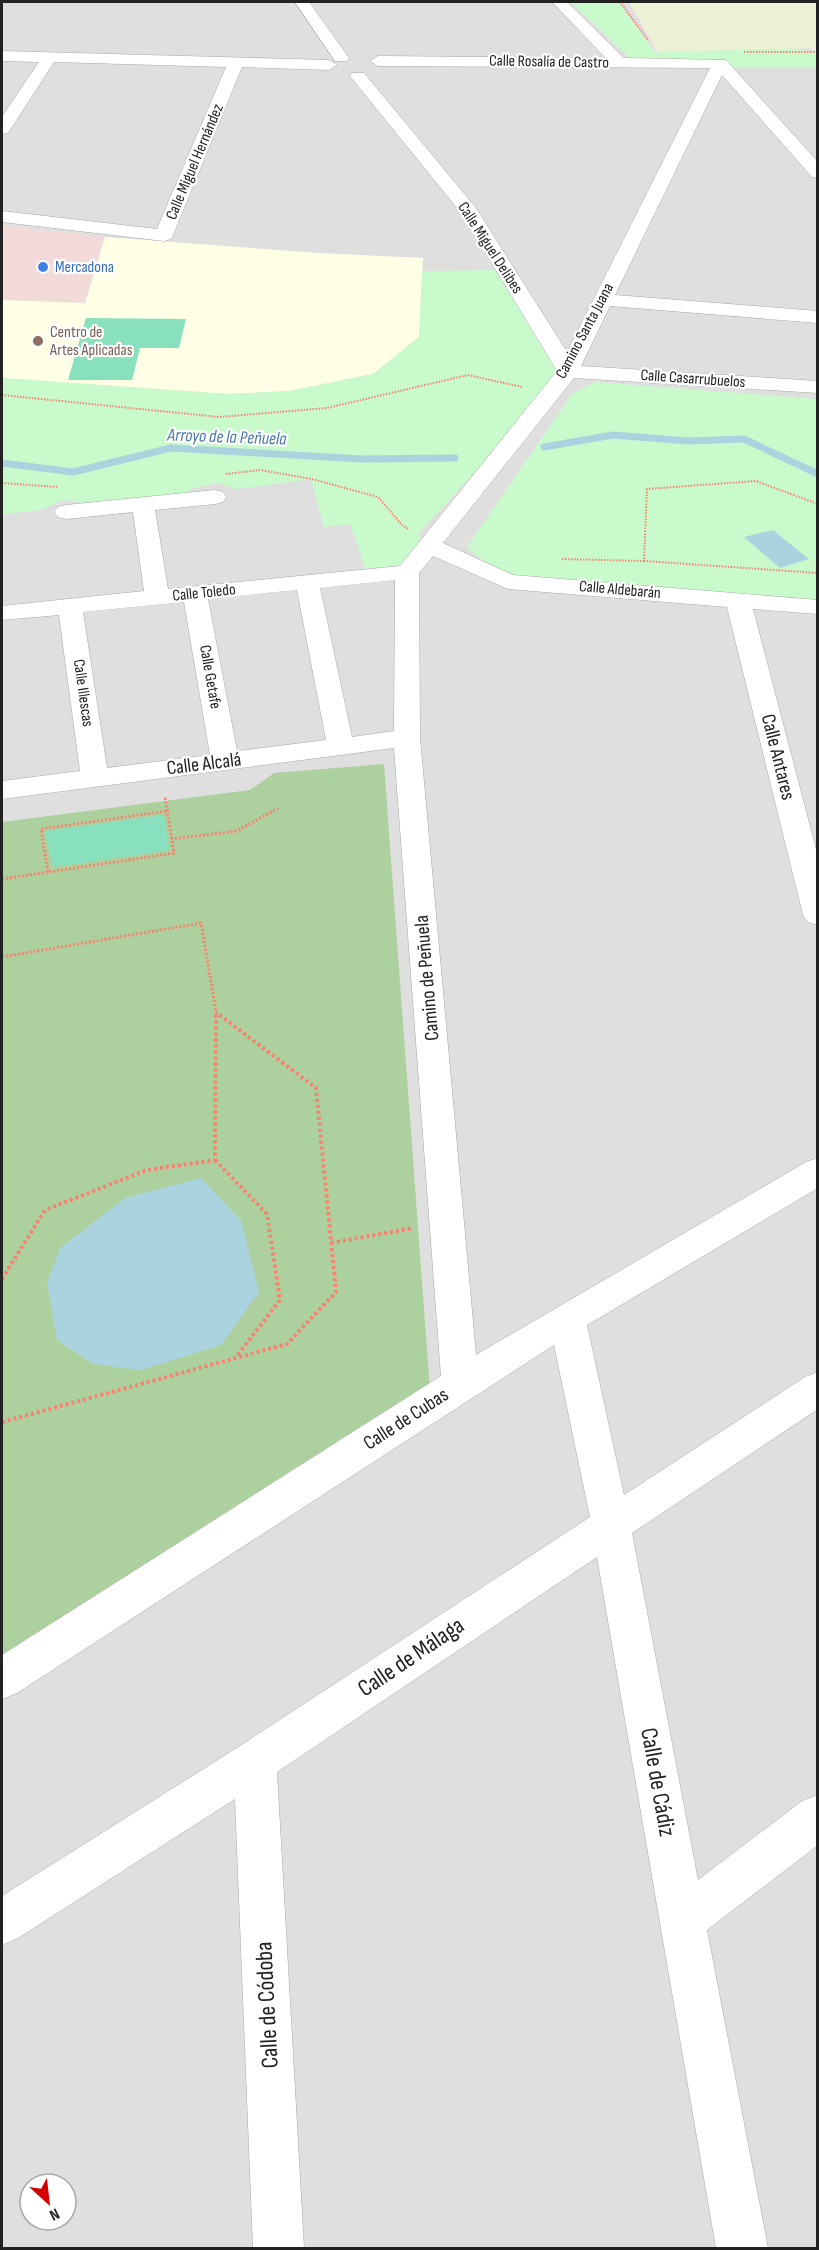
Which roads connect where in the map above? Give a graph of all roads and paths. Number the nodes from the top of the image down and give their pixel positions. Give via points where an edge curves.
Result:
1 (302, 2) edge
2 (559, 2) edge
3 (2, 56) edge
4 (50, 57) junction
5 (354, 59) junction
6 (236, 62) junction
7 (620, 63) junction
8 (720, 63) junction
9 (357, 76) junction
10 (2, 129) edge
11 (818, 172) edge
12 (2, 216) edge
13 (603, 300) junction
14 (818, 316) edge
15 (568, 371) junction
16 (818, 387) edge
17 (532, 389) dead end
18 (2, 395) edge
19 (215, 497) dead end
20 (143, 504) junction
21 (818, 504) edge
22 (66, 512) dead end
23 (429, 545) junction
24 (644, 561) junction
25 (407, 572) junction
26 (818, 573) edge
27 (307, 582) junction
28 (508, 582) junction
29 (195, 593) junction
30 (157, 598) junction
31 (738, 600) junction
32 (818, 607) edge
33 (70, 608) junction
34 (2, 613) edge
35 (407, 738) junction
36 (341, 746) junction
37 (225, 761) junction
38 (161, 770) junction
39 (95, 778) junction
40 (2, 790) edge
41 (278, 808) dead end
42 (167, 812) junction
43 (171, 839) junction
44 (48, 872) junction
45 (2, 879) edge
46 (818, 915) edge
47 (2, 957) edge
48 (216, 1012) junction
49 (215, 1160) junction
50 (818, 1171) edge
51 (447, 1222) junction
52 (331, 1243) junction
53 (2, 1279) edge
54 (567, 1318) junction
55 (235, 1358) junction
56 (460, 1384) junction
57 (818, 1388) edge
58 (2, 1422) edge
59 (611, 1525) junction
60 (2, 1679) edge
61 (255, 1761) junction
62 (818, 1817) edge
63 (683, 1920) junction
64 (2, 1922) edge
65 (278, 2248) edge
66 (742, 2248) edge

1 - 5 street
2 - 7 street
3 - 4 street, Calle Rosalía de Castro
4 - 6 street, Calle Rosalía de Castro
4 - 10 street
5 - 6 street, Calle Rosalía de Castro
5 - 7 street, Calle Rosalía de Castro
5 - 9 street via 329,69
5 - 9 street via 383,65 381,70
6 - 12 street, Calle Miguel Hernández via 164,236
7 - 8 street, Calle Rosalía de Castro
8 - 11 street
8 - 13 street, Camino Santa Juana
9 - 15 street, Calle Miguel Delibes via 470,212
13 - 14 street
13 - 15 street, Camino Santa Juana
15 - 16 street, Calle Casarrubuelos
15 - 23 street, Camino Santa Juana
17 - 18 path via 468,375 327,408 219,417
19 - 20 street
20 - 22 street
20 - 30 street
21 - 24 path via 756,480 647,489
23 - 25 street, Camino Santa Juana
23 - 28 street, Calle Aldebarán
24 - 26 path
24 - 28 path via 566,558
25 - 27 street, Calle Toledo
25 - 35 street, Camino de Peñuela
27 - 29 street, Calle Toledo
27 - 36 street
28 - 31 street, Calle Aldebarán
29 - 30 street, Calle Toledo
29 - 37 street, Calle Getafe
30 - 33 street, Calle Toledo
31 - 32 street, Calle Aldebarán
31 - 46 street, Calle Antares
33 - 34 street, Calle Toledo
33 - 39 street, Calle Illescas
35 - 36 street, Calle Alcalá
35 - 51 street, Camino de Peñuela
36 - 37 street, Calle Alcalá
37 - 38 street, Calle Alcalá
38 - 39 street, Calle Alcalá
38 - 42 path
39 - 40 street, Calle Alcalá
41 - 43 path via 237,831
42 - 43 path
42 - 44 path via 41,829
43 - 44 path via 174,853
44 - 45 path
47 - 48 path via 201,923
48 - 49 path
48 - 52 path via 316,1088
49 - 53 path via 147,1170 45,1210
49 - 55 path via 267,1214 279,1300
50 - 54 street, Calle de Cubas
51 - 52 path
51 - 56 street, Camino de Peñuela
52 - 55 path via 336,1292 286,1344
54 - 56 street, Calle de Cubas
54 - 59 street, Calle de Cádiz
55 - 58 path
56 - 60 street, Calle de Cubas
57 - 59 street, Calle de Málaga
59 - 61 street, Calle de Málaga
59 - 63 street, Calle de Cádiz
61 - 64 street, Calle de Málaga
61 - 65 street, Calle de Códoba
62 - 63 street
63 - 66 street, Calle de Cádiz

